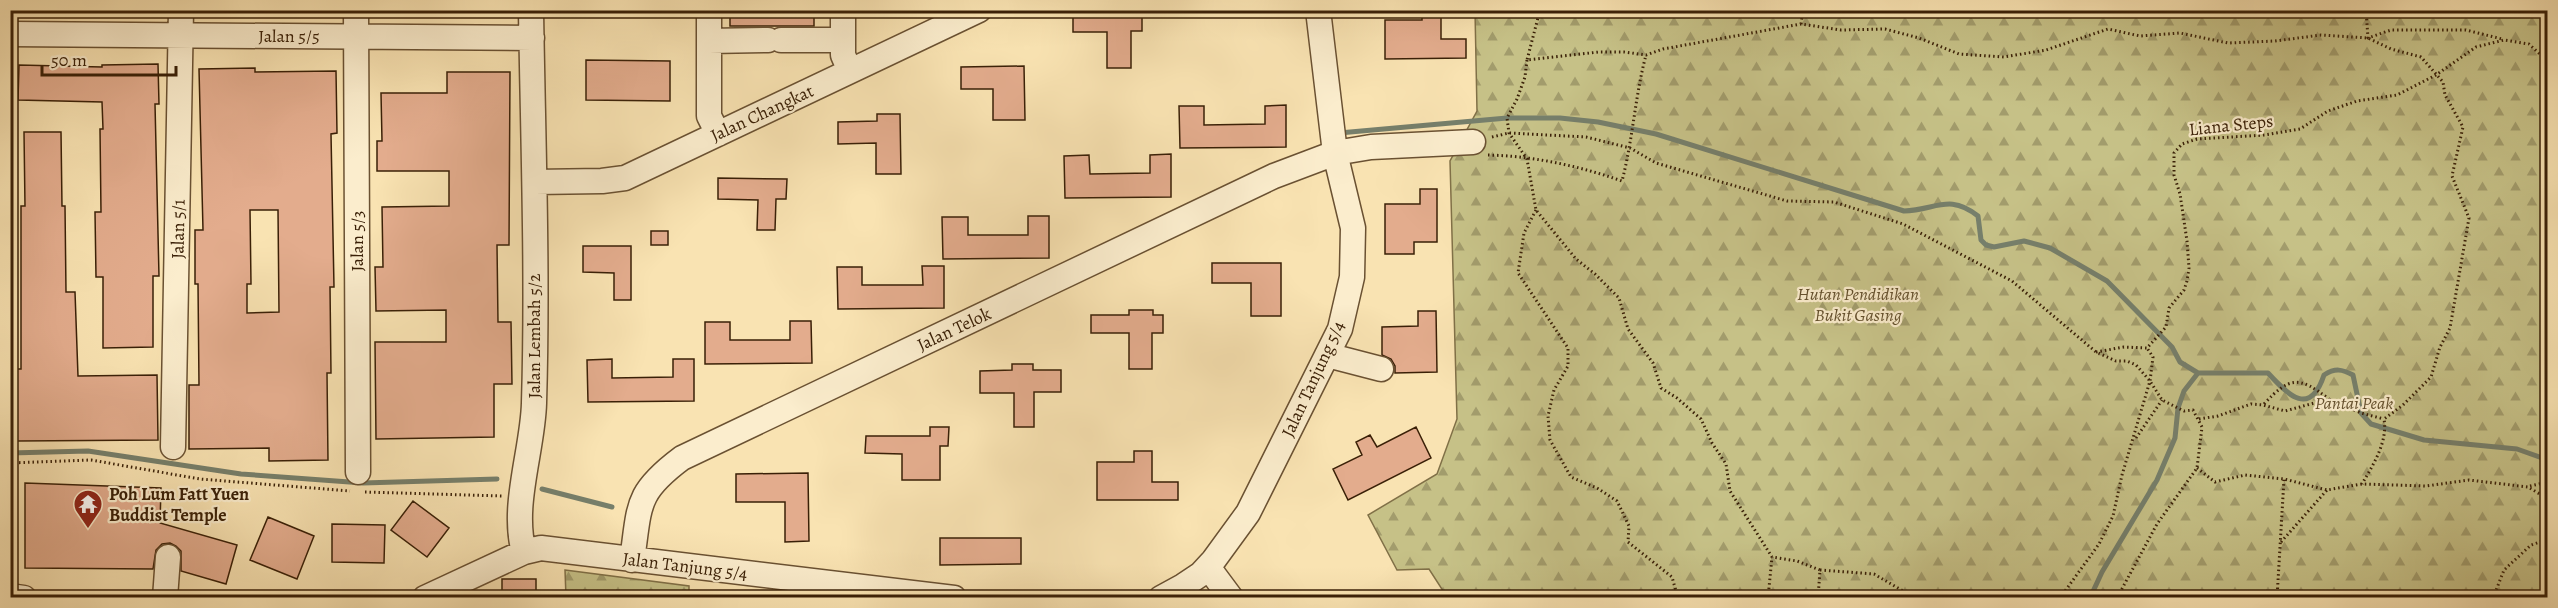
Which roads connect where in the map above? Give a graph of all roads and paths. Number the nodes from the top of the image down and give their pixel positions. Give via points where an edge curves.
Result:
1 (181, 10) edge
2 (356, 10) edge
3 (531, 10) edge
4 (709, 10) edge
5 (843, 10) edge
6 (979, 10) edge
7 (1318, 10) edge
8 (1540, 10) edge
9 (1803, 10) edge
10 (2366, 10) edge
11 (1801, 24) junction
12 (10, 34) edge
13 (181, 35) junction
14 (356, 36) junction
15 (532, 38) junction
16 (2368, 38) junction
17 (843, 40) junction
18 (2504, 40) junction
19 (709, 41) junction
20 (1646, 55) junction
21 (2545, 57) edge
22 (1527, 60) junction
23 (2547, 68) edge
24 (850, 71) junction
25 (2436, 75) junction
26 (1509, 133) junction
27 (718, 134) junction
28 (1473, 142) junction
29 (1630, 148) junction
30 (1335, 153) junction
31 (1527, 159) junction
32 (535, 182) junction
33 (1536, 210) junction
34 (2147, 348) junction
35 (2096, 352) junction
36 (1328, 355) junction
37 (1382, 369) dead end
38 (2150, 381) junction
39 (2329, 399) junction
40 (2162, 400) junction
41 (2263, 405) junction
42 (2384, 419) junction
43 (2199, 420) junction
44 (2133, 441) junction
45 (173, 447) dead end
46 (10, 463) edge
47 (2197, 468) junction
48 (2284, 479) junction
49 (2547, 482) edge
50 (2362, 484) junction
51 (359, 485) junction
52 (2528, 487) junction
53 (2327, 490) junction
54 (522, 496) junction
55 (2547, 499) edge
56 (2547, 539) edge
57 (2280, 542) junction
58 (524, 552) junction
59 (168, 557) dead end
60 (1772, 557) junction
61 (632, 560) junction
62 (1208, 567) junction
63 (1820, 570) junction
64 (10, 596) edge
65 (24, 597) edge
66 (165, 597) edge
67 (426, 597) edge
68 (954, 597) edge
69 (1161, 597) edge
70 (1231, 597) edge
71 (1678, 597) edge
72 (1768, 597) edge
73 (1818, 597) edge
74 (1916, 597) edge
75 (2060, 597) edge
76 (2117, 597) edge
77 (2277, 597) edge
78 (2493, 597) edge

1 - 13 street, Jalan 5/1
2 - 14 street, Jalan 5/3
3 - 15 street, Jalan Lembah 5/2
4 - 19 street
5 - 17 street
6 - 24 street, Jalan Changkat
7 - 30 street, Jalan Tanjung 5/4
8 - 22 path
9 - 11 path
10 - 16 path
11 - 16 path via 1841,30 1885,29 1959,54 2004,57 2046,50 2108,29 2140,36 2180,33 2228,43 2321,35
11 - 20 path
12 - 13 street, Jalan 5/5
13 - 14 street, Jalan 5/5
13 - 45 street, Jalan 5/1
14 - 15 street, Jalan 5/5
14 - 51 street, Jalan 5/3
15 - 32 street, Jalan Lembah 5/2
16 - 18 path via 2391,30 2466,30
16 - 25 path via 2421,57
17 - 19 street
17 - 24 street via 843,55
18 - 21 path via 2529,44
18 - 25 path, Liana Steps via 2476,47
19 - 27 street via 709,116
20 - 22 path via 1599,52
20 - 29 path
21 - 23 path
22 - 26 path via 1525,77 1507,118
24 - 27 street, Jalan Changkat
25 - 34 path, Liana Steps via 2397,94 2328,111 2289,132 2197,139 2182,144 2174,153 2174,175 2189,268 2184,290 2169,308 2166,327
25 - 42 path via 2443,82 2445,95 2463,128 2452,176 2469,218 2450,328 2431,377
26 - 28 path
26 - 29 path via 1586,137
26 - 31 path
27 - 32 street, Jalan Changkat via 625,178
28 - 30 street, Jalan Telok via 1371,147
28 - 31 path via 1486,154
29 - 31 path via 1622,181 1576,166
29 - 35 path via 1656,163 1787,201 1834,202 1903,224 2012,281
30 - 36 street, Jalan Tanjung 5/4 via 1353,228 1352,277 1340,329
30 - 61 street, Jalan Telok via 1274,176 682,458 658,476 639,506
31 - 33 path
32 - 54 street, Jalan Lembah 5/2 via 534,405
33 - 60 path via 1576,260 1619,298 1628,329 1653,363 1661,388 1701,419 1726,465 1730,491
33 - 71 path via 1524,233 1518,273 1568,348 1568,366 1554,390 1548,416 1550,440 1571,477 1617,501 1629,526 1628,542 1672,577
34 - 35 path
34 - 38 path via 2153,357
35 - 38 path via 2136,364
36 - 37 street
36 - 62 street, Jalan Tanjung 5/4 via 1248,513
38 - 40 path
38 - 44 path
39 - 41 path via 2285,411
39 - 41 path via 2301,381 2280,386
39 - 42 path
40 - 43 path via 2184,411 2193,410
40 - 44 path
41 - 43 path via 2242,406
42 - 50 path via 2385,433 2378,455
43 - 47 path via 2202,426
44 - 75 path via 2113,516 2099,544
46 - 51 path via 91,460 200,479
47 - 48 path via 2215,482 2245,475
47 - 76 path via 2157,524
48 - 53 path
48 - 57 path
49 - 52 path
50 - 52 path via 2426,486 2469,480
50 - 53 path
51 - 54 path
52 - 55 path
53 - 57 path
54 - 58 street, Jalan Lembah 5/2
56 - 78 path via 2531,545 2504,570
57 - 77 path
58 - 61 street, Jalan Tanjung 5/4 via 541,548
58 - 67 street
59 - 66 street
60 - 63 path
60 - 72 path
61 - 68 street, Jalan Tanjung 5/4
62 - 69 street, Jalan Tanjung 5/4 via 1184,586
62 - 70 street
63 - 73 path
63 - 74 path via 1874,574
64 - 65 street

